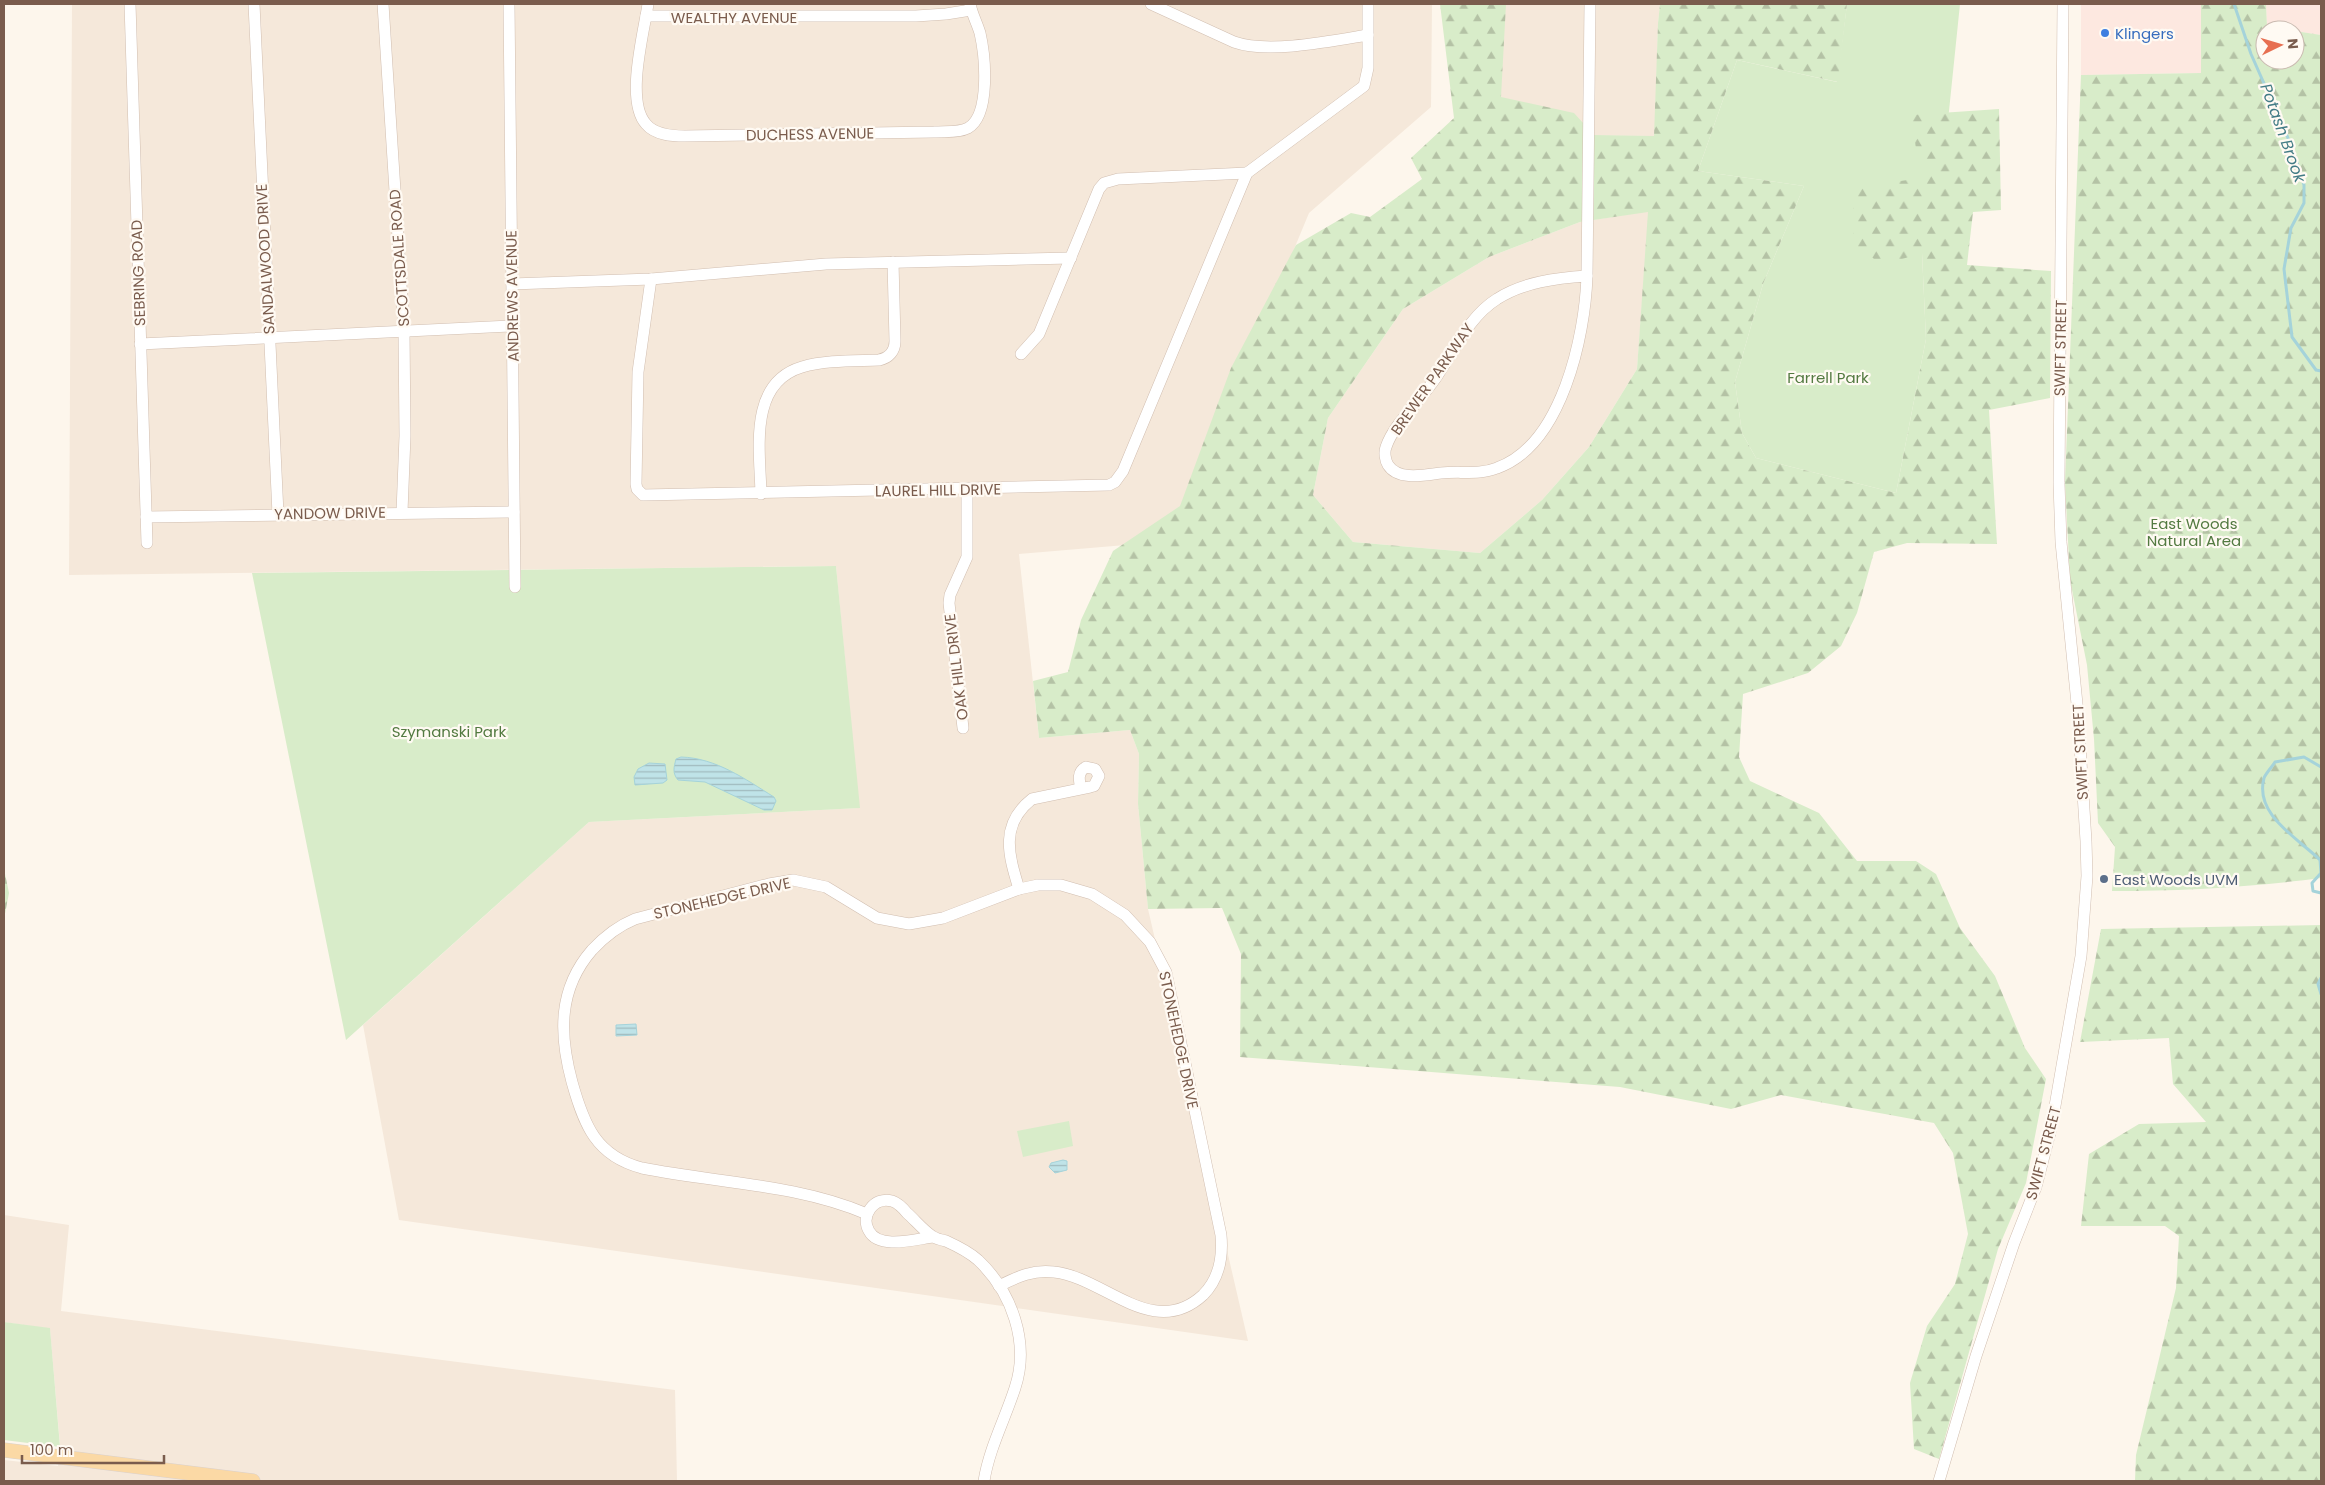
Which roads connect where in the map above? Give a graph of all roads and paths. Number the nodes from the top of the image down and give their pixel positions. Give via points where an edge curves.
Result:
1 (130, 4) edge
2 (254, 4) edge
3 (383, 4) edge
4 (508, 4) edge
5 (648, 4) edge
6 (1151, 4) edge
7 (1368, 4) edge
8 (1590, 4) edge
9 (2063, 4) edge
10 (971, 7) edge
11 (646, 16) junction
12 (1368, 35) junction
13 (1247, 172) junction
14 (1071, 258) junction
15 (893, 262) junction
16 (1588, 276) junction
17 (651, 279) junction
18 (512, 284) junction
19 (512, 326) junction
20 (404, 331) junction
21 (270, 338) junction
22 (140, 344) junction
23 (1022, 354) dead end
24 (967, 490) junction
25 (761, 494) junction
26 (402, 512) junction
27 (514, 512) junction
28 (278, 514) junction
29 (146, 517) junction
30 (147, 543) dead end
31 (515, 587) dead end
32 (963, 728) dead end
33 (1081, 789) dead end
34 (1019, 889) junction
35 (867, 1214) junction
36 (933, 1237) junction
37 (999, 1286) junction
38 (4, 1450) edge
39 (254, 1481) edge
40 (984, 1481) edge
41 (1939, 1481) edge

1 - 22 street, SEBRING ROAD
2 - 21 street, SANDALWOOD DRIVE
3 - 20 street, SCOTTSDALE ROAD
4 - 18 street, ANDREWS AVENUE
5 - 11 street
6 - 12 street via 1248,46 1304,45
7 - 12 street
8 - 16 street, BREWER PARKWAY
9 - 41 street, SWIFT STREET via 2059,483 2086,842 2081,947 2052,1129 2036,1187 1976,1356
10 - 11 street, WEALTHY AVENUE via 946,14 916,16
10 - 11 street, DUCHESS AVENUE via 983,49 983,91 978,118 967,128 934,132 685,136 654,130 640,115 637,94 638,53
12 - 13 street via 1368,75 1364,86
13 - 14 street via 1118,179 1104,183
13 - 24 street, LAUREL HILL DRIVE via 1118,479 1108,486 1099,487
14 - 15 street
14 - 23 street via 1039,334
15 - 17 street via 807,265
15 - 25 street via 895,340 892,352 879,360 802,367 777,383 766,399 760,419
16 - 16 street, BREWER PARKWAY via 1580,342 1560,399 1532,446 1496,469 1405,476 1394,472 1387,464 1386,447 1480,311 1517,289 1561,278
17 - 18 street
17 - 25 street, LAUREL HILL DRIVE via 638,372 637,489 649,496
18 - 19 street, ANDREWS AVENUE
19 - 20 street
19 - 27 street, ANDREWS AVENUE
20 - 21 street
20 - 26 street, SCOTTSDALE ROAD
21 - 22 street
21 - 28 street, SANDALWOOD DRIVE
22 - 29 street, SEBRING ROAD
24 - 25 street, LAUREL HILL DRIVE
24 - 32 street, OAK HILL DRIVE via 967,557 949,599
26 - 27 street, YANDOW DRIVE
26 - 28 street, YANDOW DRIVE
27 - 31 street, ANDREWS AVENUE
28 - 29 street, YANDOW DRIVE
29 - 30 street, SEBRING ROAD
33 - 34 street via 1032,799 1014,823 1008,847
34 - 35 street, STONEHEDGE DRIVE via 949,916 909,924 877,918 826,886 798,880 775,883 624,923 598,944 574,976 563,1012 565,1054 582,1117 606,1150 626,1163 642,1168 811,1195
34 - 37 street, STONEHEDGE DRIVE via 1061,885 1092,894 1130,920 1162,960 1221,1235 1221,1254 1217,1274 1207,1290 1186,1306 1167,1311 1141,1308 1053,1272 1024,1274
35 - 36 street via 879,1202 891,1201
35 - 36 street via 867,1227 878,1240
36 - 37 street via 973,1256
37 - 40 street via 1016,1323 1020,1363
38 - 39 main road

